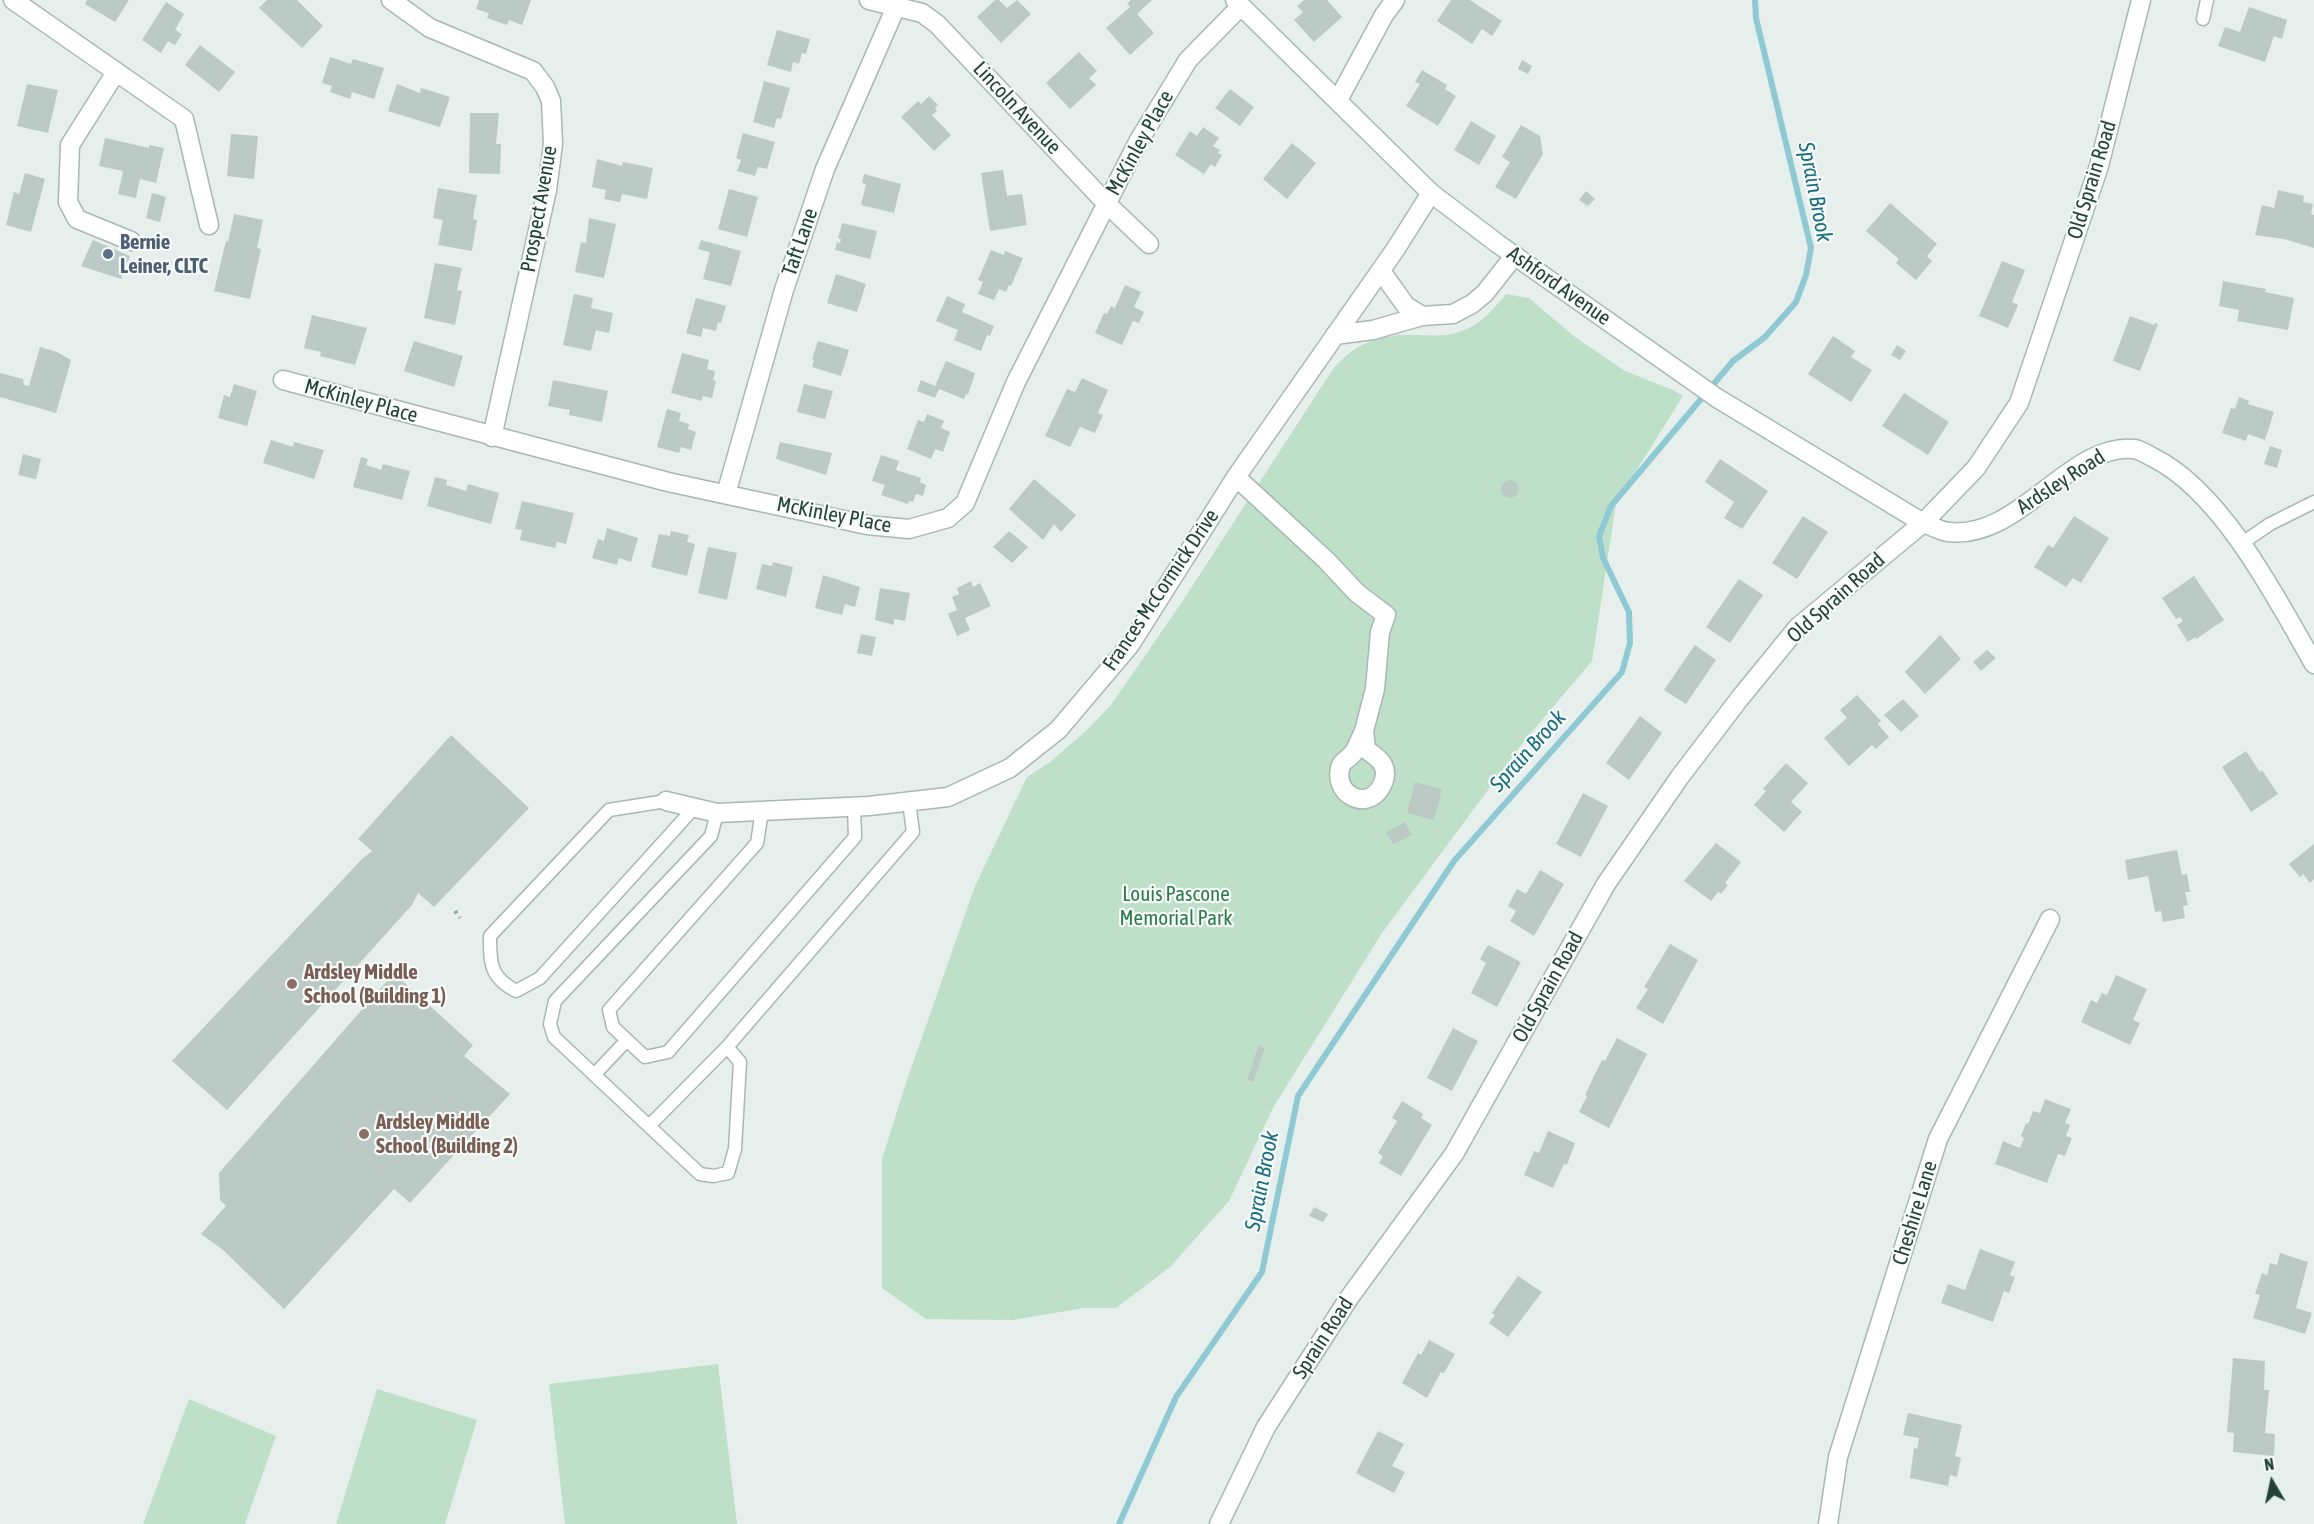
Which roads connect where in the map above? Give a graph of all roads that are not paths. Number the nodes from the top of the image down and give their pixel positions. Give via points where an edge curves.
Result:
1 (13, 0) edge
2 (391, 0) edge
3 (869, 0) edge
4 (1395, 0) edge
5 (2141, 0) edge
6 (2207, 0) edge
7 (898, 3) edge
8 (1238, 3) edge
9 (2203, 19) dead end
10 (116, 72) junction
11 (1338, 100) junction
12 (1431, 194) junction
13 (1107, 204) junction
14 (209, 225) dead end
15 (131, 241) dead end
16 (1149, 244) dead end
17 (1515, 255) junction
18 (1381, 271) junction
19 (1422, 316) junction
20 (1335, 335) junction
21 (283, 380) dead end
22 (492, 436) junction
23 (1236, 477) junction
24 (726, 494) junction
25 (2314, 502) edge
26 (1923, 522) junction
27 (2241, 544) junction
28 (2314, 664) edge
29 (1364, 730) dead end
30 (666, 801) joint
31 (909, 801) junction
32 (854, 807) junction
33 (694, 808) junction
34 (762, 811) junction
35 (717, 813) junction
36 (2050, 920) dead end
37 (627, 1040) junction
38 (727, 1047) junction
39 (594, 1075) junction
40 (649, 1126) junction
41 (1447, 1164) joint
42 (1219, 1524) edge
43 (1828, 1524) edge

1 - 10 street
2 - 22 street, Prospect Avenue via 430,28 533,71 551,101 553,144 547,190
3 - 7 street, Lincoln Avenue
4 - 11 street
5 - 26 street, Old Sprain Road via 2099,166 2019,403 1976,468
6 - 9 lane
7 - 13 street, Lincoln Avenue via 937,24
7 - 24 street, Taft Lane via 825,169 784,290
8 - 11 street, Ashford Avenue
8 - 13 street, McKinley Place via 1188,60 1138,142
10 - 14 street via 184,119
10 - 15 street via 70,145 68,202 77,219
11 - 12 street, Ashford Avenue
12 - 17 street, Ashford Avenue
12 - 18 street, Frances McCormick Drive
13 - 16 street, Lincoln Avenue
13 - 24 street, McKinley Place via 1016,382 965,502 948,518 909,529 867,525
17 - 19 street via 1472,304 1453,314
17 - 26 street, Ashford Avenue via 1717,398
18 - 19 street via 1406,306
18 - 20 street, Frances McCormick Drive
19 - 20 street via 1373,330
20 - 23 street, Frances McCormick Drive
21 - 22 street, McKinley Place
22 - 24 street, McKinley Place via 668,483
23 - 29 street via 1386,615 1380,632 1375,689
23 - 31 street, Frances McCormick Drive via 1130,645 1058,730 1010,768 948,797
25 - 27 lane
26 - 27 street, Ardsley Road via 1948,532 1979,529 2015,512 2084,462 2112,449 2136,449 2180,476 2217,512
26 - 41 street, Old Sprain Road via 1798,627 1679,778 1606,884
27 - 28 street, Ardsley Road
30 - 33 street, Frances McCormick Drive
30 - 33 lane via 609,810 490,936 490,962 502,983 516,991 540,978
31 - 32 street, Frances McCormick Drive
31 - 38 lane via 913,832
32 - 34 street, Frances McCormick Drive
32 - 37 lane via 855,837 668,1052 645,1057
33 - 35 street, Frances McCormick Drive
34 - 35 street, Frances McCormick Drive
34 - 37 lane via 757,843 609,1010 613,1027
35 - 39 lane via 711,836 555,1001 550,1024 554,1037
36 - 43 street, Cheshire Lane via 1938,1139 1838,1457
37 - 39 lane
38 - 40 lane
38 - 40 lane via 740,1062 735,1149 728,1173 700,1174
39 - 40 lane
41 - 42 street, Sprain Road via 1349,1298 1272,1417

